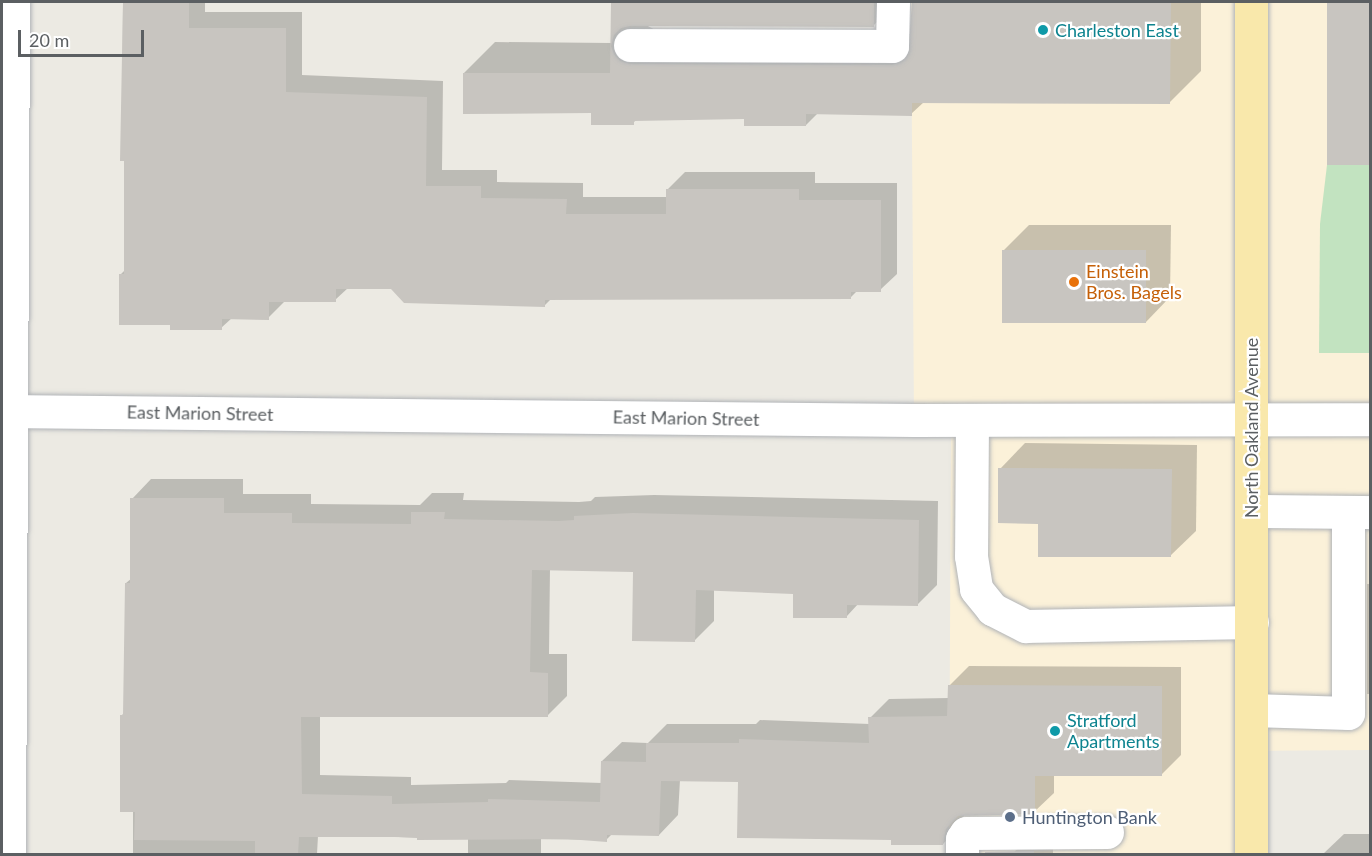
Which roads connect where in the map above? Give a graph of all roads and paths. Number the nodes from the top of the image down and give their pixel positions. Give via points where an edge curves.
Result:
1 (13, 2) edge
2 (892, 2) edge
3 (1251, 2) edge
4 (630, 45) dead end
5 (7, 411) edge
6 (1371, 419) edge
7 (972, 420) junction
8 (1251, 421) junction
9 (1252, 511) junction
10 (1359, 512) edge
11 (1252, 622) junction
12 (1252, 710) junction
13 (1359, 712) edge
14 (1107, 832) dead end
15 (9, 855) edge
16 (962, 855) edge
17 (1251, 855) edge

1 - 5 street
2 - 4 street via 892,46
3 - 8 main road, North Oakland Avenue
5 - 7 street, East Marion Street
5 - 15 street
6 - 8 street, East Marion Street
7 - 8 street, East Marion Street
7 - 11 street via 971,556 976,589 992,609 1026,626
8 - 9 main road, North Oakland Avenue
9 - 10 street
9 - 11 main road, North Oakland Avenue
10 - 13 street
11 - 12 main road, North Oakland Avenue
12 - 13 street
12 - 17 main road, North Oakland Avenue
14 - 16 street via 966,833

